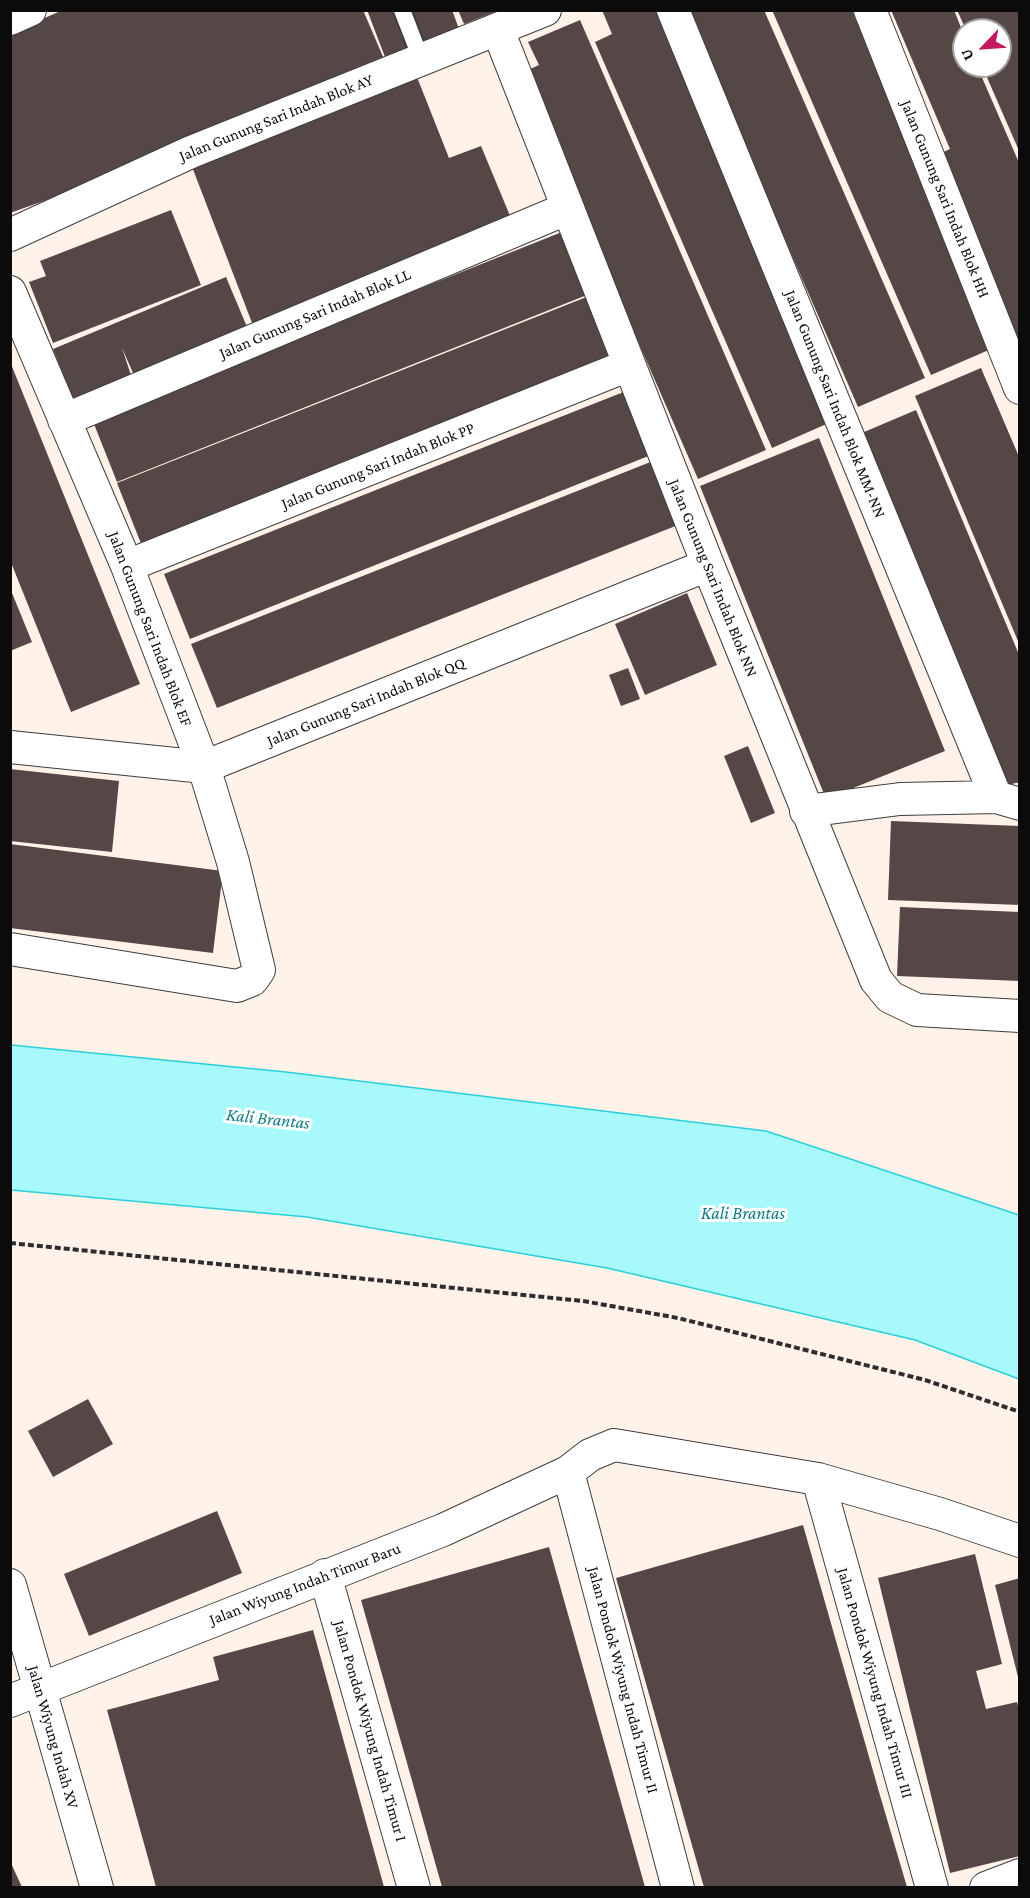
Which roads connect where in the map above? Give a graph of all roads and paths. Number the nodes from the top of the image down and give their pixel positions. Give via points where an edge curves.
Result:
1 (30, 10) edge
2 (402, 10) edge
3 (545, 10) edge
4 (673, 10) edge
5 (870, 10) edge
6 (10, 19) edge
7 (498, 30) junction
8 (421, 60) junction
9 (566, 208) junction
10 (10, 235) edge
11 (10, 292) edge
12 (629, 365) junction
13 (1020, 388) edge
14 (64, 420) junction
15 (127, 566) junction
16 (708, 566) junction
17 (10, 747) edge
18 (204, 767) junction
19 (1008, 801) edge
20 (806, 811) junction
21 (10, 949) edge
22 (1020, 1016) edge
23 (10, 1243) edge
24 (1020, 1412) edge
25 (568, 1472) junction
26 (818, 1479) junction
27 (1020, 1541) edge
28 (325, 1575) junction
29 (10, 1586) edge
30 (39, 1689) junction
31 (10, 1701) edge
32 (1020, 1875) edge
33 (97, 1887) edge
34 (414, 1887) edge
35 (678, 1887) edge
36 (932, 1887) edge
37 (986, 1887) edge

1 - 6 street
2 - 8 lane
3 - 7 street, Jalan Gunung Sari Indah Blok AY
4 - 19 street, Jalan Gunung Sari Indah Blok MM-NN
5 - 13 street, Jalan Gunung Sari Indah Blok HH
7 - 8 street, Jalan Gunung Sari Indah Blok AY
7 - 9 street, Jalan Gunung Sari Indah Blok NN
8 - 10 street, Jalan Gunung Sari Indah Blok AY via 192,152
9 - 12 street, Jalan Gunung Sari Indah Blok NN
9 - 14 street, Jalan Gunung Sari Indah Blok LL
11 - 14 street, Jalan Gunung Sari Indah Blok EF
12 - 15 street, Jalan Gunung Sari Indah Blok PP
12 - 16 street, Jalan Gunung Sari Indah Blok NN
14 - 15 street, Jalan Gunung Sari Indah Blok EF
15 - 18 street, Jalan Gunung Sari Indah Blok EF
16 - 18 street, Jalan Gunung Sari Indah Blok QQ
16 - 20 street, Jalan Gunung Sari Indah Blok NN
17 - 18 street, Jalan Gunung Sari Indah Blok QQ
18 - 21 street, Jalan Gunung Sari Indah Blok EF via 234,862 259,970 247,981
19 - 20 street via 900,800
20 - 22 street, Jalan Gunung Sari Indah Blok NN via 876,980 890,997 917,1010
23 - 24 path via 583,1301 678,1318 925,1380
25 - 26 street, Jalan Wiyung Indah Timur Baru via 590,1455 614,1445
25 - 28 street, Jalan Wiyung Indah Timur Baru via 443,1530
25 - 35 street, Jalan Pondok Wiyung Indah Timur II
26 - 27 street, Jalan Wiyung Indah Timur Baru
26 - 36 street, Jalan Pondok Wiyung Indah Timur III
28 - 30 street, Jalan Wiyung Indah Timur Baru
28 - 34 street, Jalan Pondok Wiyung Indah Timur I
29 - 30 street, Jalan Wiyung Indah XV
30 - 31 street, Jalan Wiyung Indah Timur Baru
30 - 33 street, Jalan Wiyung Indah XV
32 - 37 street

